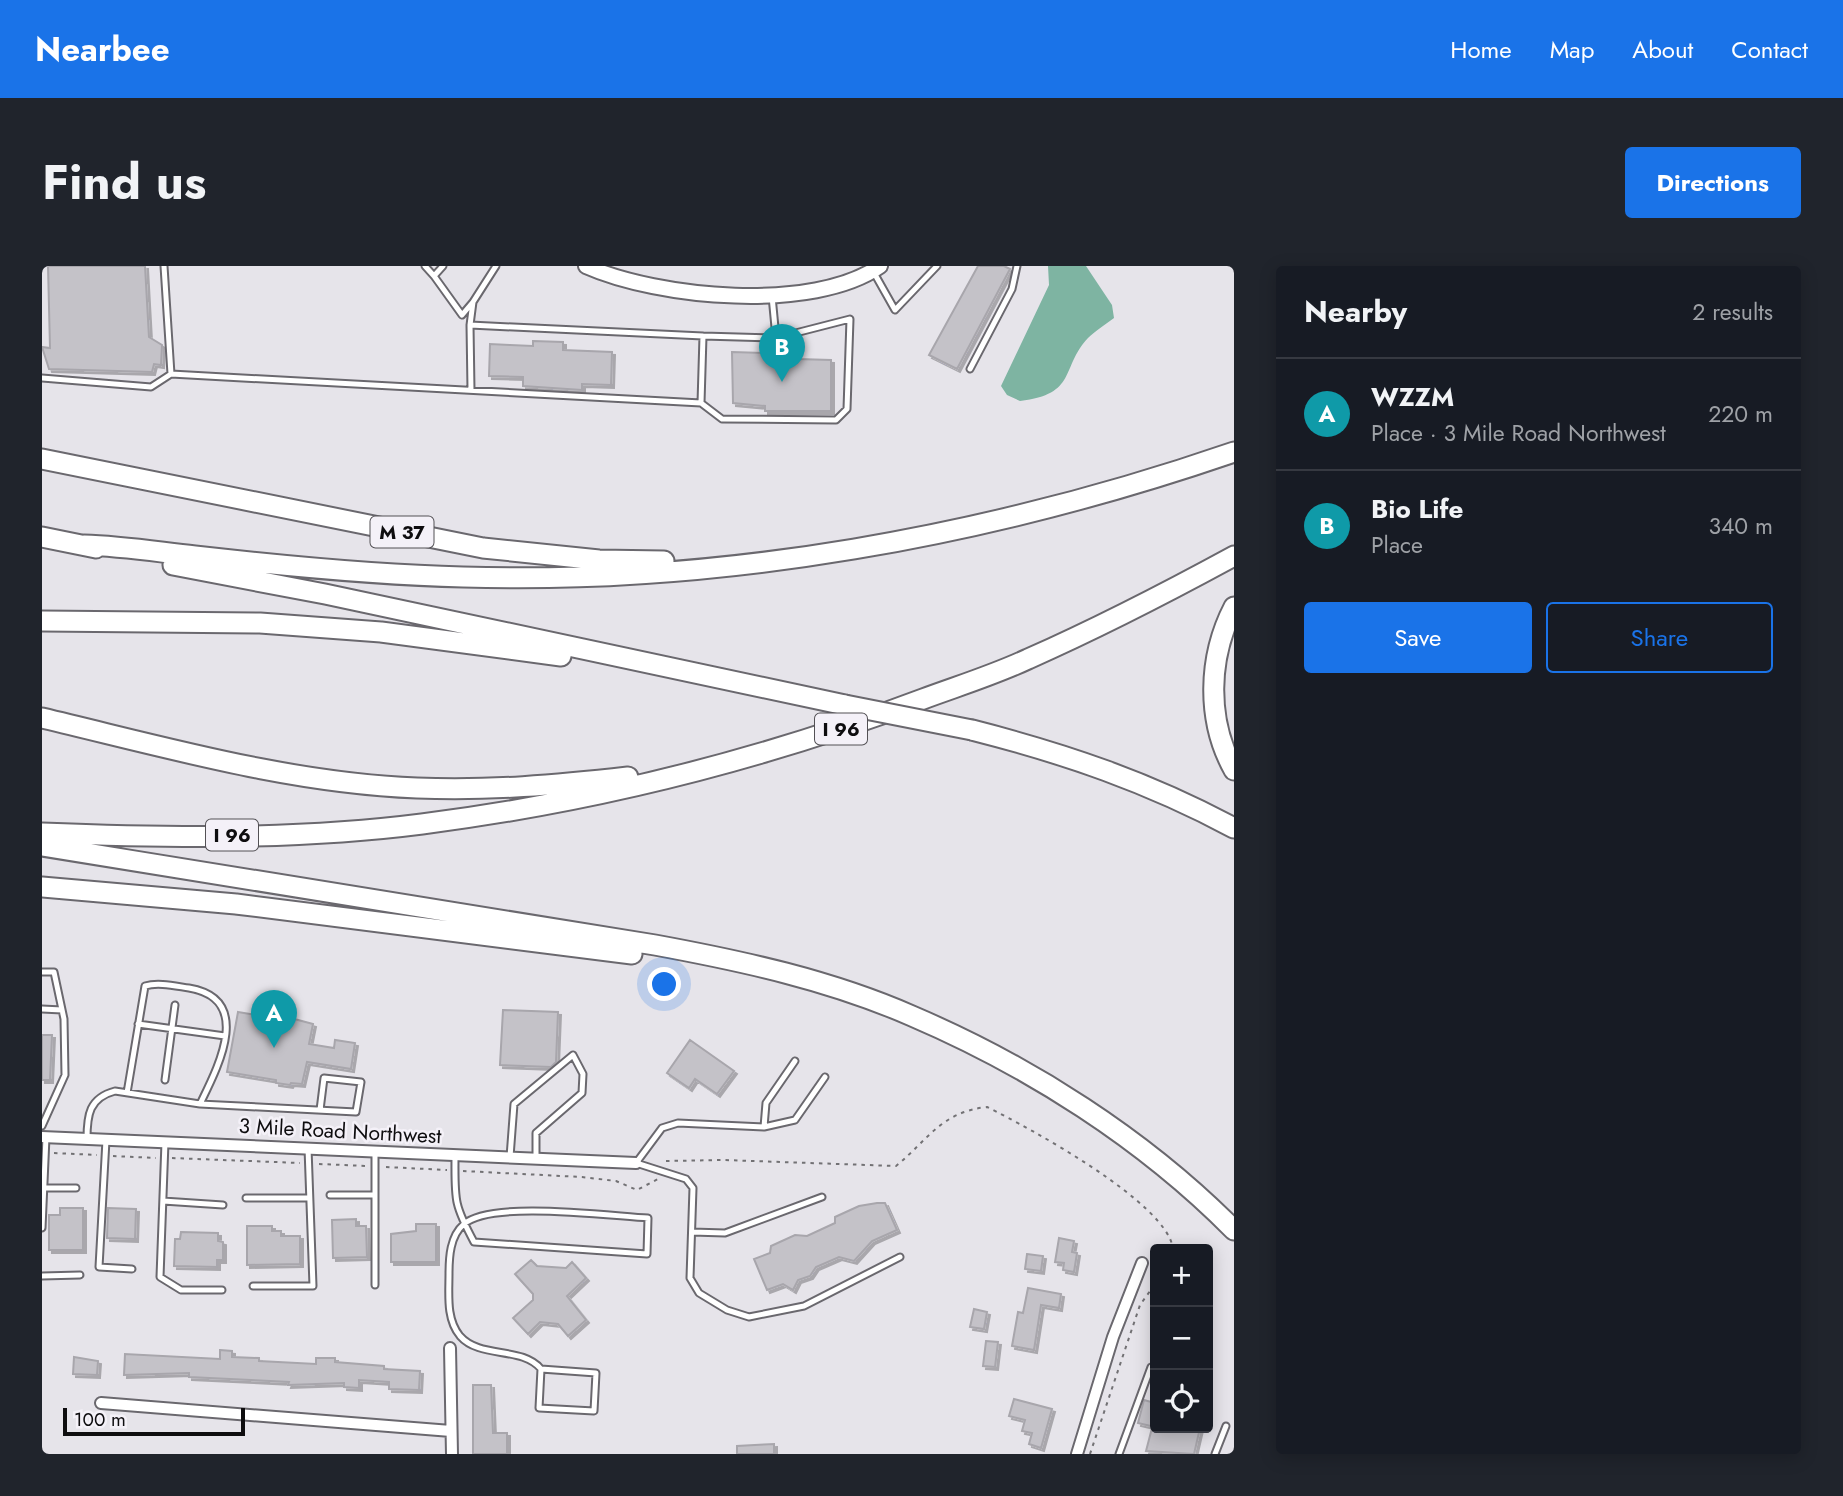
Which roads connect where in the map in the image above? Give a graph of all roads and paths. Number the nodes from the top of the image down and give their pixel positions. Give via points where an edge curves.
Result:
1 (164, 266) edge
2 (425, 266) edge
3 (443, 266) edge
4 (496, 266) edge
5 (586, 266) edge
6 (937, 266) edge
7 (1017, 266) edge
8 (877, 268) edge
9 (434, 276) junction
10 (772, 296) junction
11 (473, 302) junction
12 (470, 325) junction
13 (702, 336) junction
14 (776, 338) junction
15 (970, 369) dead end
16 (171, 374) junction
17 (42, 378) edge
18 (471, 390) junction
19 (701, 403) junction
20 (1234, 452) edge
21 (42, 459) edge
22 (42, 537) edge
23 (84, 545) junction
24 (1234, 556) edge
25 (766, 560) junction
26 (1234, 607) edge
27 (42, 621) edge
28 (621, 659) junction
29 (42, 718) edge
30 (733, 764) junction
31 (1234, 770) edge
32 (1234, 828) edge
33 (42, 833) edge
34 (42, 846) edge
35 (42, 887) edge
36 (745, 962) junction
37 (42, 972) edge
38 (175, 1004) dead end
39 (42, 1009) edge
40 (62, 1010) junction
41 (138, 1024) junction
42 (172, 1029) junction
43 (225, 1036) junction
44 (795, 1061) dead end
45 (825, 1077) dead end
46 (165, 1080) dead end
47 (127, 1093) junction
48 (200, 1104) junction
49 (320, 1110) junction
50 (764, 1128) junction
51 (43, 1133) edge
52 (87, 1139) junction
53 (106, 1140) junction
54 (165, 1142) junction
55 (308, 1148) junction
56 (375, 1152) junction
57 (455, 1155) junction
58 (510, 1157) junction
59 (536, 1158) junction
60 (636, 1163) junction
61 (43, 1188) edge
62 (76, 1188) dead end
63 (330, 1195) dead end
64 (375, 1195) junction
65 (822, 1197) dead end
66 (246, 1198) dead end
67 (309, 1198) junction
68 (163, 1201) junction
69 (223, 1205) dead end
70 (464, 1224) junction
71 (42, 1228) edge
72 (1234, 1230) edge
73 (692, 1232) junction
74 (900, 1257) dead end
75 (1142, 1263) dead end
76 (132, 1269) dead end
77 (80, 1275) dead end
78 (42, 1276) edge
79 (375, 1285) dead end
80 (253, 1286) dead end
81 (222, 1290) dead end
82 (1150, 1291) edge
83 (450, 1348) dead end
84 (541, 1369) junction
85 (1150, 1370) edge
86 (101, 1403) dead end
87 (1226, 1426) dead end
88 (451, 1431) junction
89 (452, 1454) edge
90 (1078, 1454) edge
91 (1090, 1454) edge
92 (1119, 1454) edge
93 (1215, 1454) edge

1 - 16 lane
2 - 9 lane
3 - 9 lane
4 - 11 lane
5 - 10 street via 655,285
6 - 8 lane via 895,310
7 - 15 lane via 1012,289
8 - 10 street via 817,292
9 - 11 lane via 462,315
10 - 14 lane
11 - 12 lane
12 - 13 lane
12 - 18 lane
13 - 14 lane
13 - 19 lane
14 - 19 lane via 850,319 847,409 836,420 722,419
16 - 17 lane via 151,387
16 - 18 lane
18 - 19 lane
20 - 25 highway via 1013,518 903,541
21 - 25 highway, M 37 via 539,556
22 - 23 highway
23 - 25 highway via 315,568 466,577 634,575
23 - 28 highway
24 - 30 highway, I 96 via 1025,661
26 - 31 highway via 1221,639 1214,696 1220,734
27 - 28 highway via 260,623 393,633 579,659
28 - 32 highway, bridge via 972,730 1092,763
29 - 30 highway via 235,764 416,788 546,786
30 - 33 highway, I 96 via 616,791 398,827 215,836
34 - 36 highway
35 - 36 highway via 236,904 664,958
36 - 72 highway via 911,1015 1020,1069 1102,1121 1173,1175
37 - 40 lane via 54,972
38 - 42 lane
39 - 40 lane
40 - 51 lane via 65,1075
41 - 42 lane
41 - 43 lane via 145,986 188,988 204,991 221,1005
41 - 47 lane
42 - 43 lane
42 - 46 lane
43 - 48 lane via 216,1072
44 - 50 lane via 766,1103
45 - 50 lane via 795,1120
47 - 48 lane
47 - 52 lane via 115,1091 97,1100 88,1114
48 - 49 lane
49 - 49 lane via 356,1112 361,1082 324,1078
50 - 60 lane via 678,1123 662,1128
51 - 52 street, 3 Mile Road Northwest
51 - 61 lane
52 - 53 street, 3 Mile Road Northwest
53 - 54 street, 3 Mile Road Northwest
53 - 76 lane via 99,1267
54 - 55 street, 3 Mile Road Northwest
54 - 68 lane
55 - 56 street, 3 Mile Road Northwest
55 - 67 lane
56 - 57 street, 3 Mile Road Northwest
56 - 64 lane
57 - 58 street, 3 Mile Road Northwest
57 - 70 lane via 455,1201
58 - 59 street, 3 Mile Road Northwest
58 - 59 lane via 514,1104 573,1055 583,1074 582,1093 536,1133
59 - 60 street, 3 Mile Road Northwest
60 - 73 lane via 686,1179 693,1188
61 - 62 lane
61 - 71 lane
63 - 64 lane
64 - 79 lane
65 - 73 lane via 725,1233
66 - 67 lane
67 - 80 lane via 313,1286
68 - 69 lane
68 - 81 lane via 160,1277 181,1290
70 - 70 lane via 474,1242 647,1254 648,1218 516,1211 494,1212
70 - 84 lane via 455,1236 449,1264 449,1308 455,1329 463,1339 533,1359
73 - 74 lane via 693,1285 707,1300 749,1317 804,1306
75 - 90 street via 1113,1337
77 - 78 lane
82 - 91 path via 1140,1305
83 - 88 street
84 - 84 lane via 596,1373 594,1411 539,1408
85 - 92 lane
86 - 88 street
87 - 93 lane
88 - 89 street

